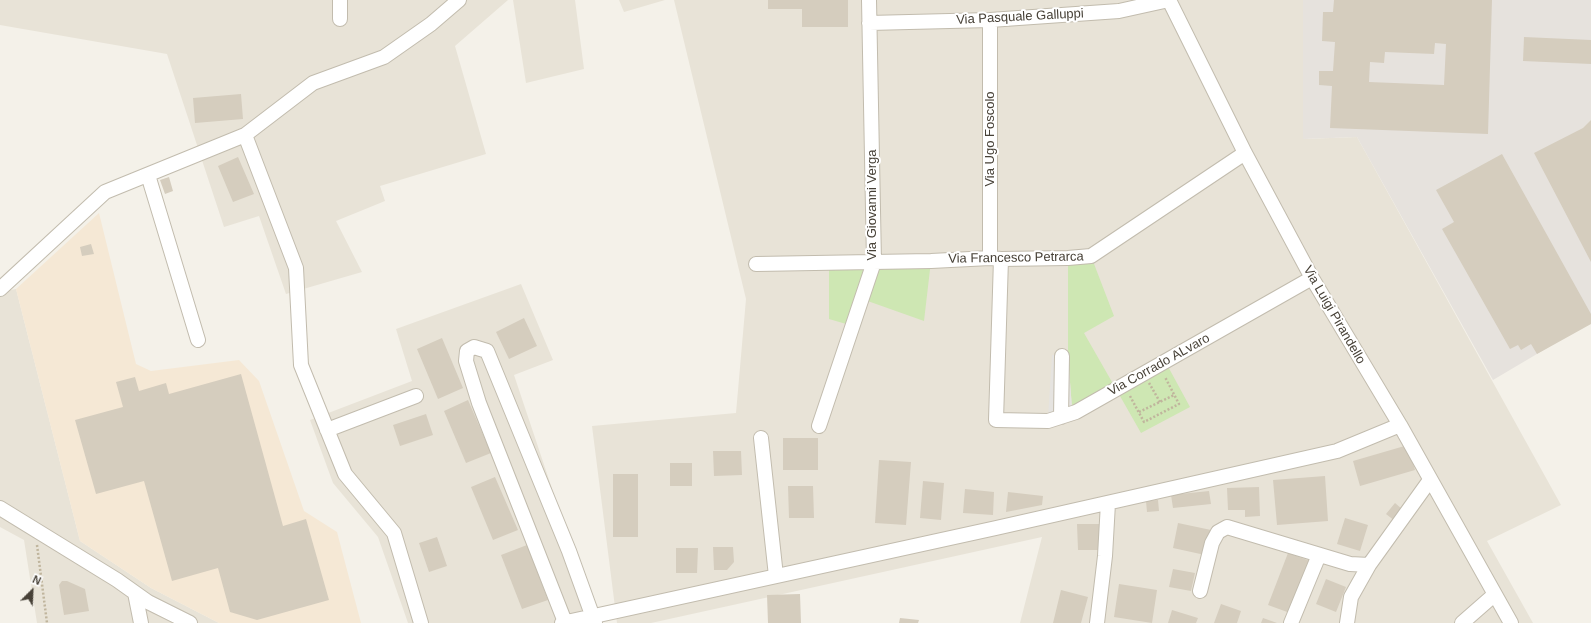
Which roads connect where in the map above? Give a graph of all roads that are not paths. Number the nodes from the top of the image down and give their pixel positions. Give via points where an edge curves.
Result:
1 (340, 0) edge
2 (459, 0) edge
3 (869, 0) edge
4 (1169, 0) edge
5 (340, 19) dead end
6 (990, 20) junction
7 (869, 22) junction
8 (245, 135) junction
9 (1245, 154) junction
10 (148, 175) junction
11 (995, 258) junction
12 (874, 262) junction
13 (756, 264) dead end
14 (1312, 278) junction
15 (0, 289) edge
16 (198, 340) dead end
17 (1062, 356) dead end
18 (416, 396) dead end
19 (1061, 417) junction
20 (996, 420) joint
21 (1400, 425) junction
22 (819, 426) dead end
23 (327, 430) junction
24 (761, 438) dead end
25 (1430, 480) junction
26 (1108, 503) junction
27 (0, 508) edge
28 (1319, 555) junction
29 (1369, 565) junction
30 (776, 576) junction
31 (1200, 591) dead end
32 (135, 593) junction
33 (1494, 595) junction
34 (594, 620) edge
35 (141, 623) edge
36 (190, 623) edge
37 (421, 623) edge
38 (563, 623) edge
39 (1097, 623) edge
40 (1291, 623) edge
41 (1347, 623) edge
42 (1462, 623) edge
43 (1511, 623) edge

1 - 5 street
2 - 8 street via 431,24 384,57 313,83
3 - 7 street, Via Giovanni Verga
4 - 6 street, Via Pasquale Galluppi via 1119,10
4 - 9 street, Via Luigi Pirandello
6 - 7 street, Via Pasquale Galluppi
6 - 11 street, Via Ugo Foscolo
7 - 12 street, Via Giovanni Verga
8 - 10 street
8 - 23 street via 296,268 301,365
9 - 11 street, Via Francesco Petrarca via 1091,256
9 - 14 street, Via Luigi Pirandello
10 - 15 street via 105,192
10 - 16 street
11 - 12 street, Via Francesco Petrarca
11 - 20 street, Via Ugo Foscolo
12 - 13 street, Via Francesco Petrarca
12 - 22 street, Via Giovanni Verga
14 - 19 street, Via Corrado ALvaro via 1076,412
14 - 21 street, Via Luigi Pirandello
17 - 19 street
18 - 23 street
19 - 20 street, Via Corrado ALvaro via 1048,421
21 - 25 street, Via Luigi Pirandello
21 - 26 street via 1337,451
23 - 37 street via 345,474 394,533
24 - 30 street
25 - 29 street
25 - 33 street, Via Luigi Pirandello
26 - 30 street
26 - 39 street
27 - 32 street
28 - 29 street via 1350,564
28 - 31 street via 1227,527 1218,532 1212,544
28 - 40 street
29 - 41 street via 1351,597
30 - 34 street
32 - 35 street
32 - 36 street
33 - 42 street
33 - 43 street, Via Luigi Pirandello
34 - 38 street
34 - 38 street via 569,551 487,351 474,347 467,351 466,361 479,403

